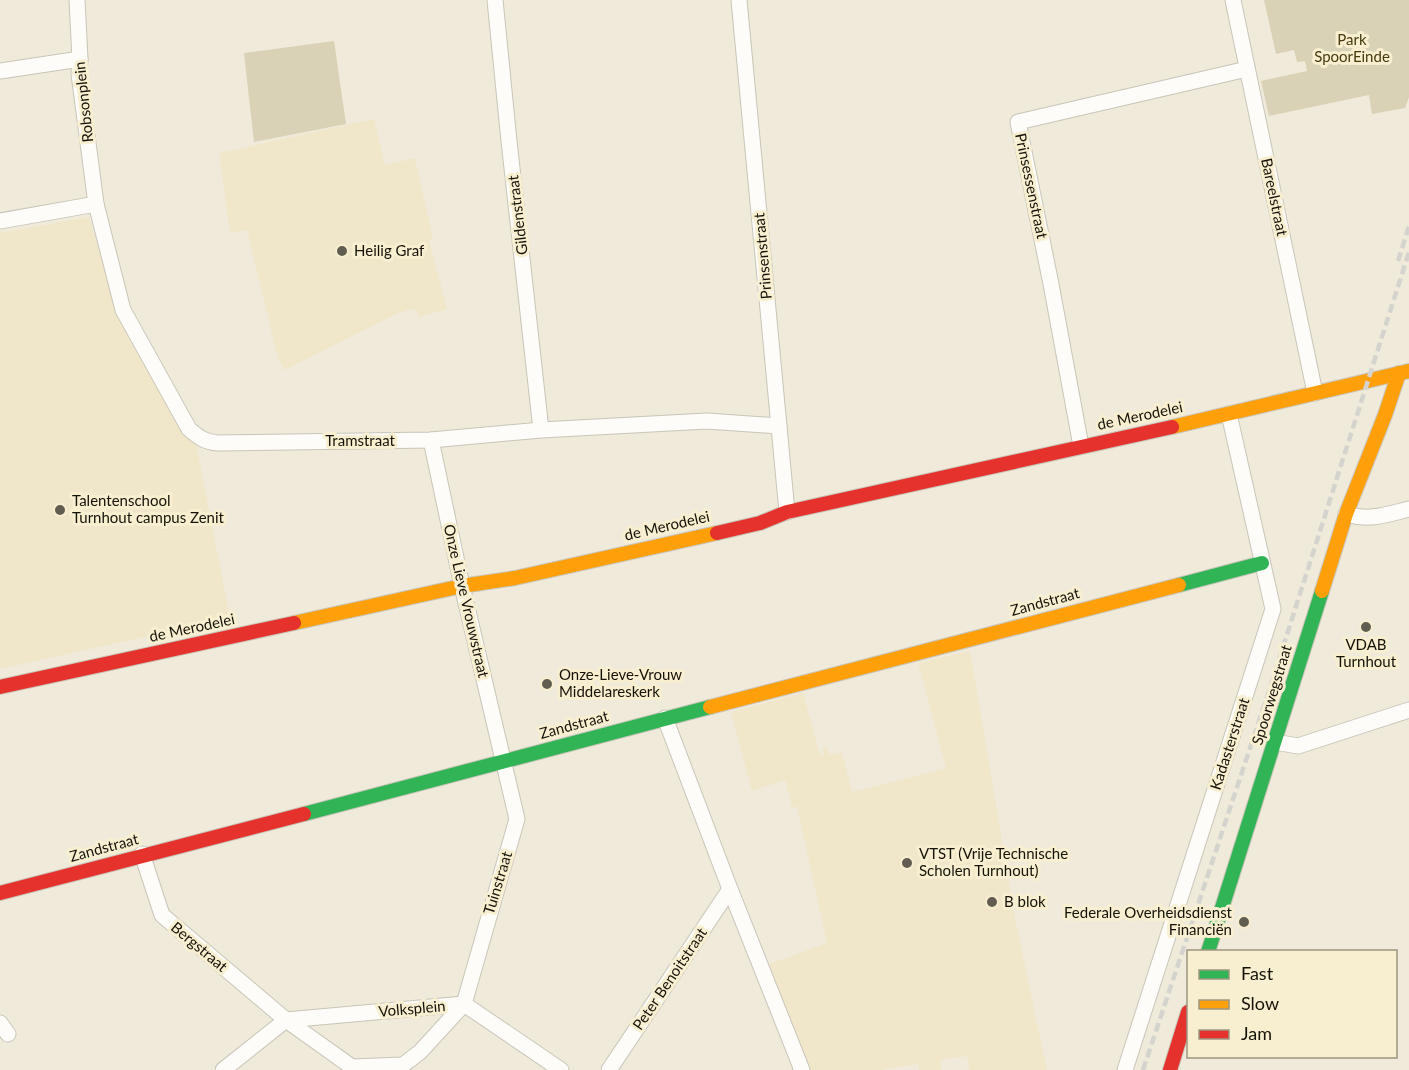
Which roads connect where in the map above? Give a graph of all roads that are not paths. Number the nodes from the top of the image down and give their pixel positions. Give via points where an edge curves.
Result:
1 (76, 0) edge
2 (495, 0) edge
3 (739, 0) edge
4 (1233, 0) edge
5 (80, 59) junction
6 (1247, 69) junction
7 (0, 71) edge
8 (96, 204) junction
9 (0, 221) edge
10 (1404, 372) edge
11 (1409, 386) edge
12 (1339, 388) junction
13 (1393, 390) junction
14 (1315, 393) junction
15 (1403, 405) dead end
16 (1228, 414) junction
17 (778, 426) junction
18 (541, 430) junction
19 (431, 440) junction
20 (1081, 446) junction
21 (1370, 449) junction
22 (1409, 509) edge
23 (787, 512) junction
24 (1346, 514) junction
25 (1262, 563) junction
26 (462, 586) junction
27 (0, 687) edge
28 (1409, 710) edge
29 (665, 718) junction
30 (1275, 742) junction
31 (503, 761) junction
32 (142, 854) junction
33 (730, 889) junction
34 (0, 893) edge
35 (1208, 950) edge
36 (464, 1004) junction
37 (1187, 1015) edge
38 (286, 1020) junction
39 (223, 1070) edge
40 (561, 1070) edge
41 (609, 1070) edge
42 (802, 1070) edge
43 (1125, 1070) edge
44 (1170, 1070) edge

1 - 5 street, Robsonplein
2 - 18 street, Gildenstraat
3 - 17 street, Prinsenstraat
4 - 6 street, Bareelstraat
5 - 7 street
5 - 8 street, Robsonplein
6 - 14 street, Bareelstraat
6 - 20 street, Prinsessenstraat via 1018,122
8 - 9 street
8 - 19 street, Tramstraat via 123,310 189,429 198,436 218,443
10 - 12 street, de Merodelei
10 - 13 street, Spoorwegstraat
11 - 13 street, de Merodelei
12 - 13 street, de Merodelei via 1356,393
12 - 14 street, de Merodelei
13 - 21 street, Spoorwegstraat
14 - 16 street, de Merodelei
15 - 21 street, Spoorwegstraat
16 - 20 street, de Merodelei
16 - 25 street, Kadasterstraat
17 - 18 street, Tramstraat via 707,422
17 - 23 street, Prinsenstraat
18 - 19 street, Tramstraat
19 - 26 street, Onze Lieve Vrouwstraat
20 - 23 street, de Merodelei
21 - 24 street, Spoorwegstraat
22 - 24 street via 1361,519
23 - 26 street, de Merodelei via 760,523 515,578
24 - 30 street, Spoorwegstraat
25 - 29 street, Zandstraat
25 - 43 street, Kadasterstraat via 1273,609
26 - 27 street, de Merodelei
26 - 31 street, Onze Lieve Vrouwstraat
28 - 30 street via 1298,746
29 - 31 street, Zandstraat
29 - 33 street
30 - 35 street, Spoorwegstraat
31 - 32 street, Zandstraat
31 - 36 street, Tuinstraat via 517,819
32 - 34 street, Zandstraat
32 - 38 street, Bergstraat via 162,915
33 - 41 street, Peter Benoitstraat
33 - 42 street
36 - 38 street, Volksplein
36 - 38 street, Volksplein via 403,1065 352,1067
36 - 40 street
37 - 44 street
38 - 39 street

